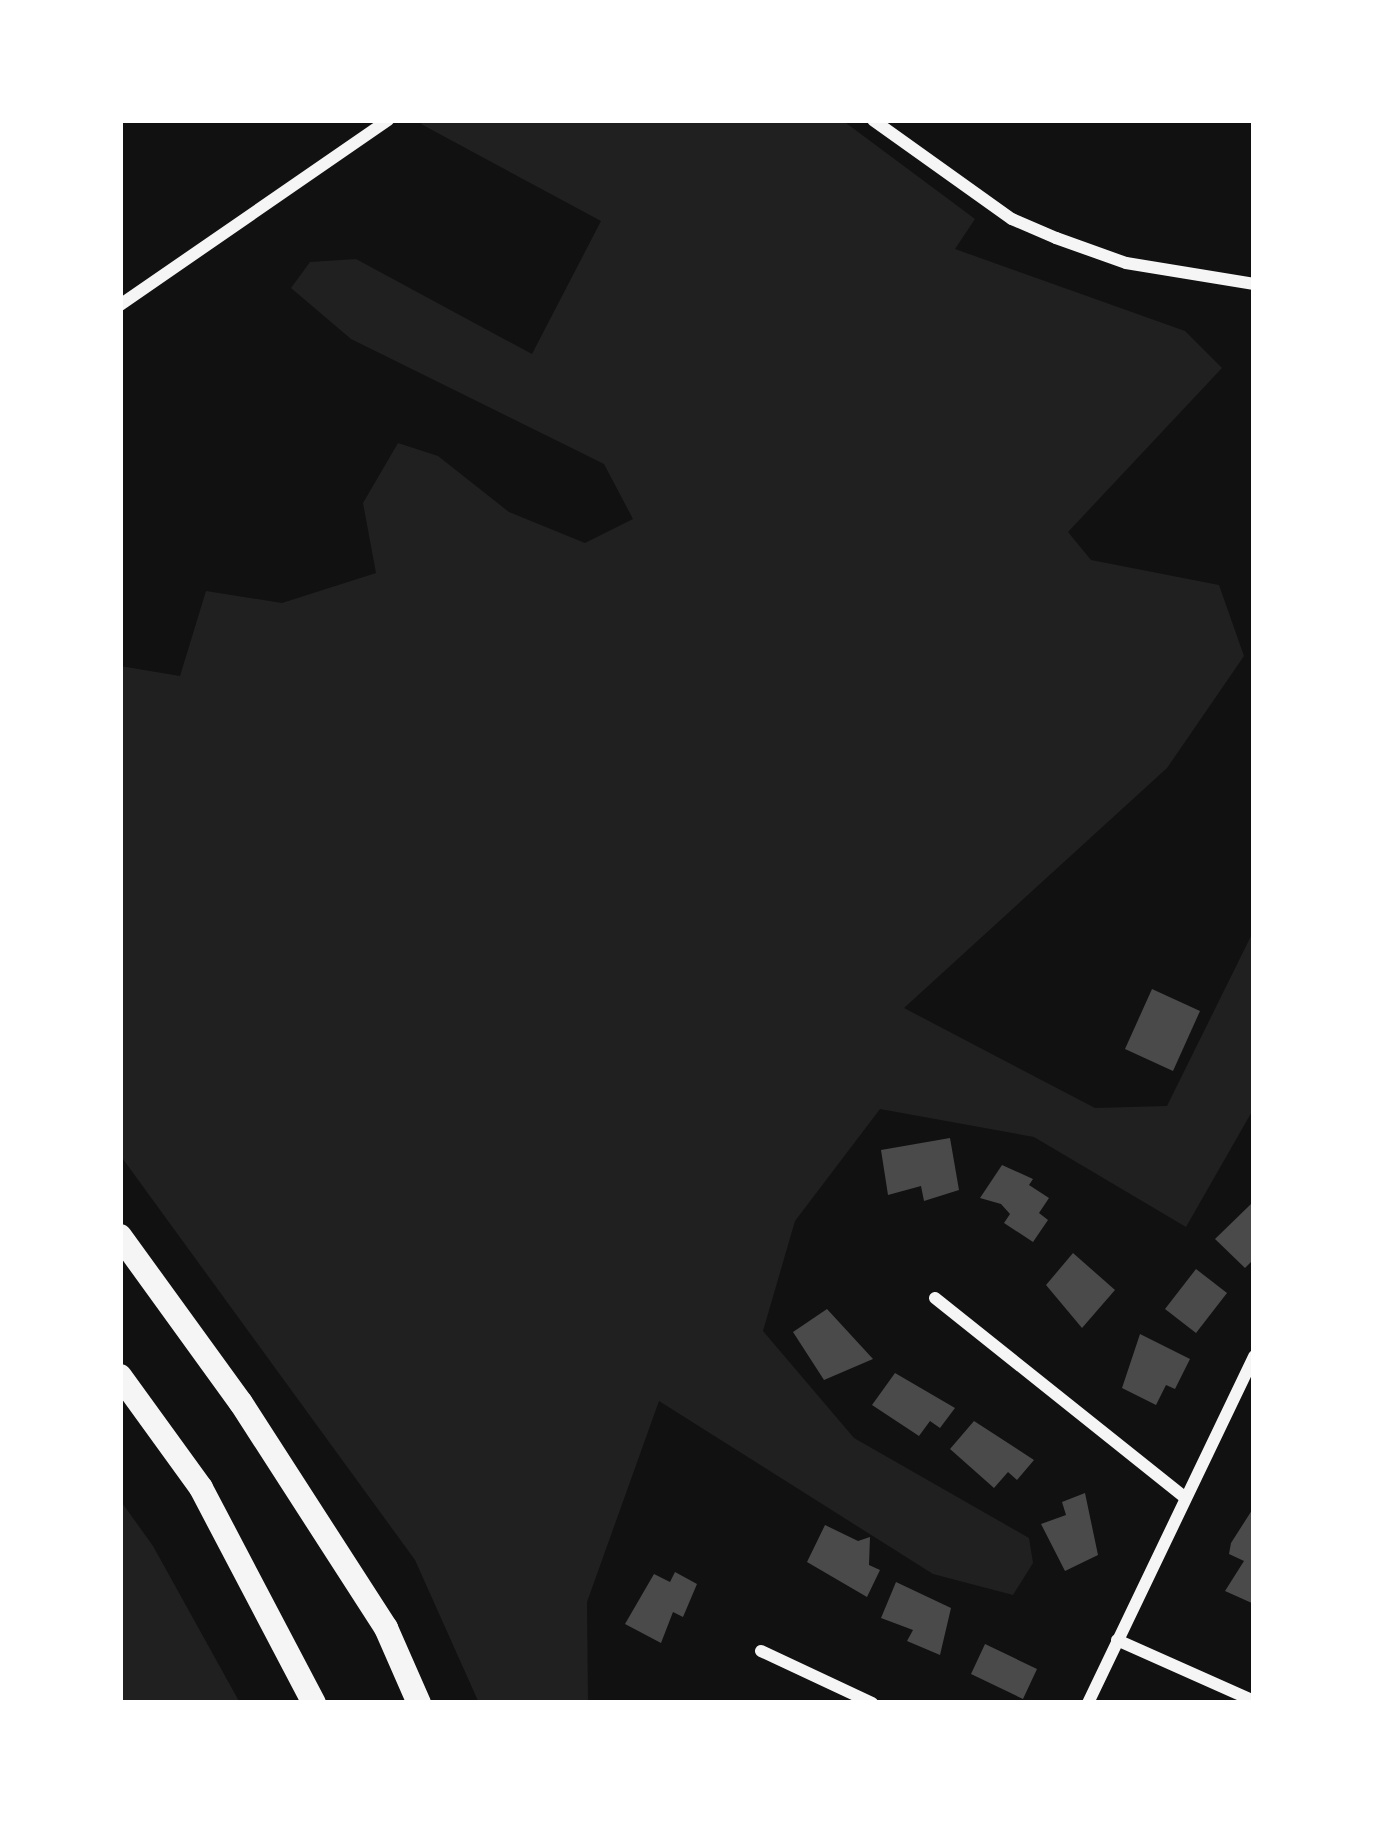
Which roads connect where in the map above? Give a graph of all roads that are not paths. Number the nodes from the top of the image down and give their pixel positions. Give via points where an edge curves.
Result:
1 (388, 120) edge
2 (873, 120) edge
3 (1254, 284) edge
4 (120, 304) edge
5 (120, 1236) edge
6 (935, 1298) dead end
7 (1254, 1356) edge
8 (120, 1376) edge
9 (1184, 1497) junction
10 (1117, 1640) junction
11 (761, 1651) dead end
12 (1254, 1701) edge
13 (314, 1703) edge
14 (419, 1703) edge
15 (872, 1703) edge
16 (1088, 1703) edge

1 - 4 street
2 - 3 street via 1012,219 1055,238 1126,263
5 - 14 highway via 241,1403 386,1628
6 - 9 street
7 - 9 street
8 - 13 highway via 201,1488
9 - 10 street
10 - 12 street
10 - 16 street
11 - 15 street

